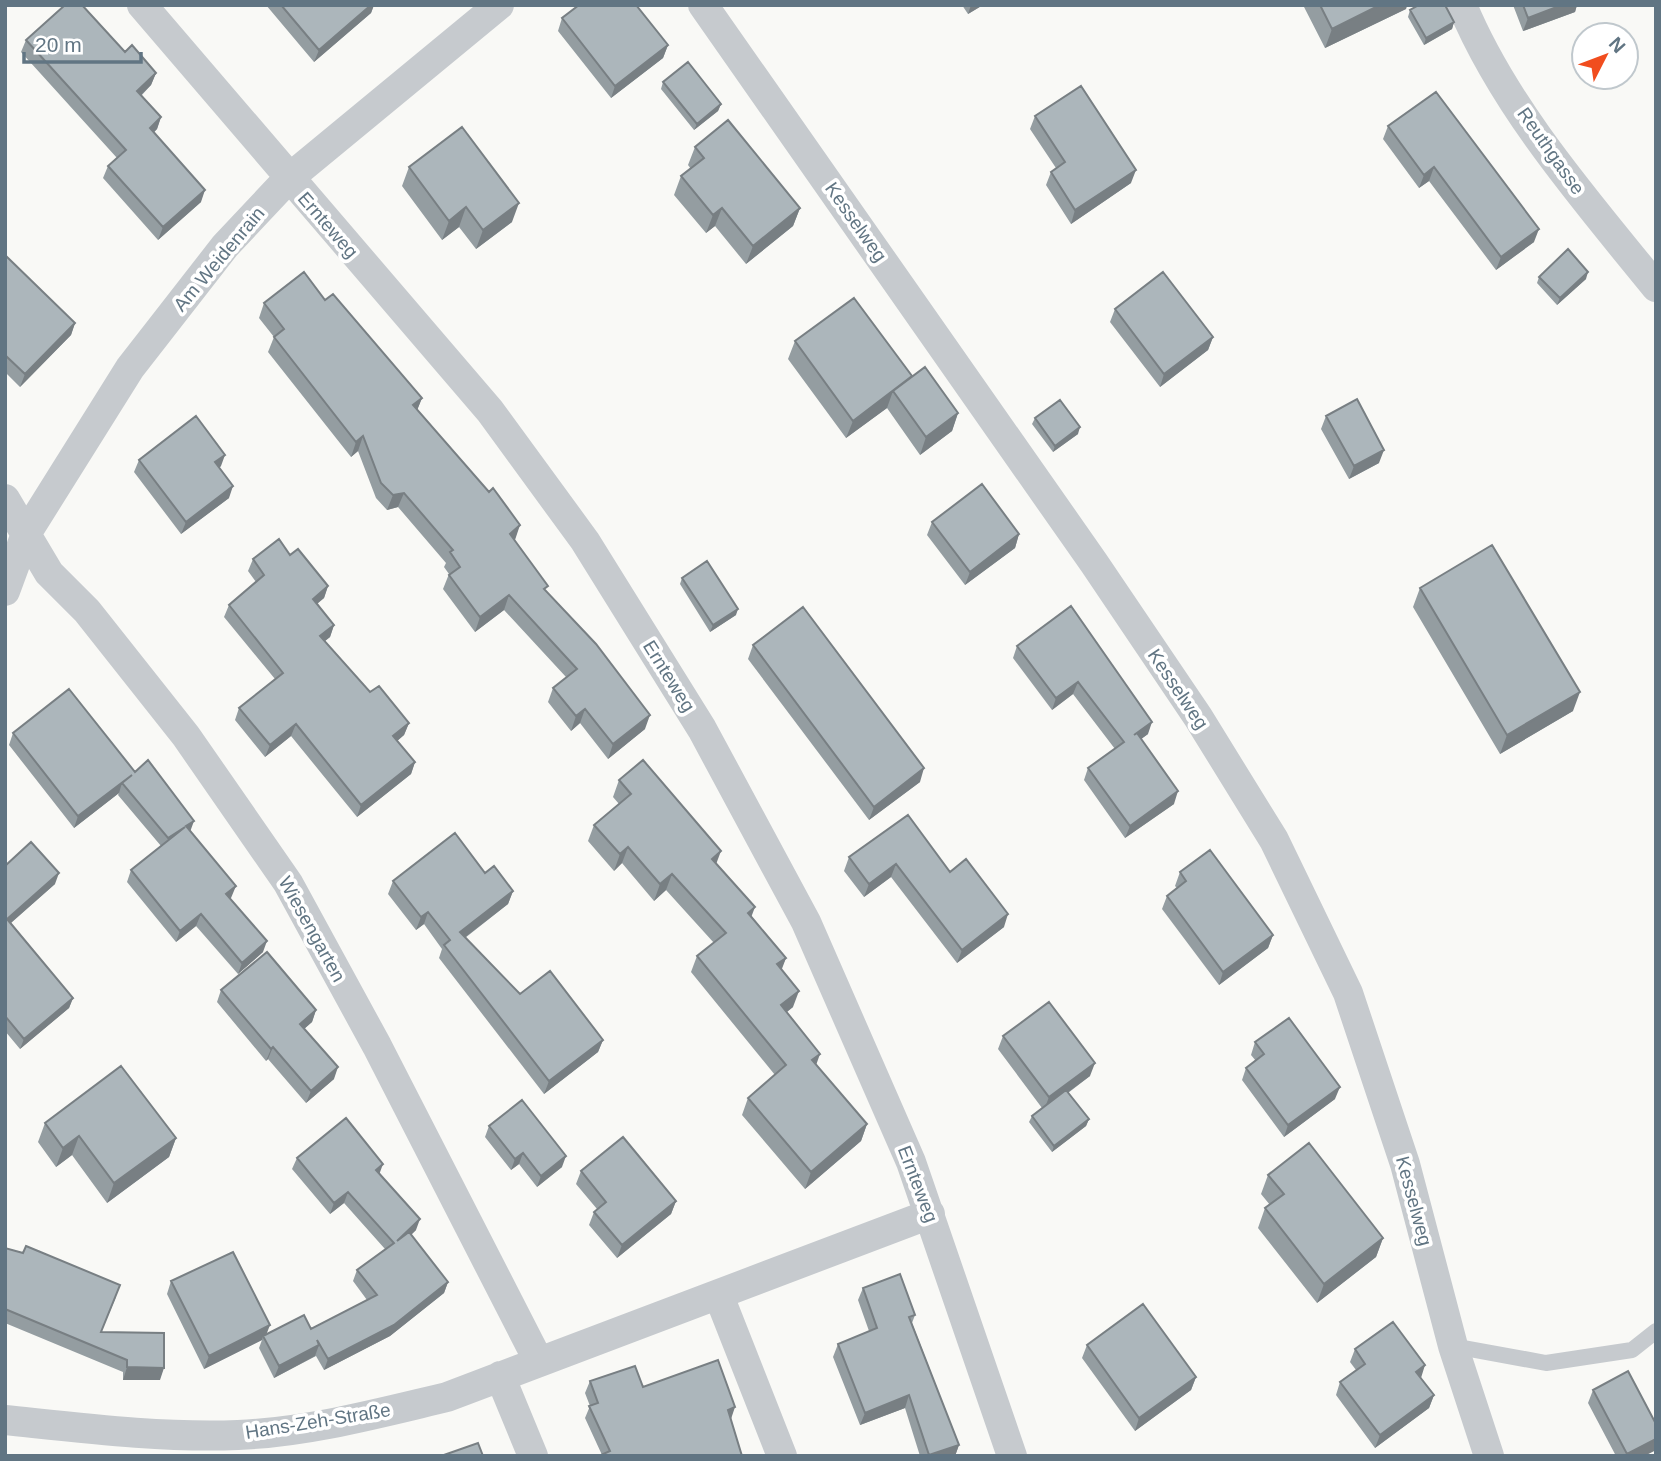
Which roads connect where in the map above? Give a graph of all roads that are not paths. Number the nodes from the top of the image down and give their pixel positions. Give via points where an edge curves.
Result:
1 (142, 5) edge
2 (499, 5) edge
3 (703, 5) edge
4 (1461, 5) edge
5 (288, 179) junction
6 (1656, 287) edge
7 (5, 499) edge
8 (26, 534) junction
9 (5, 591) edge
10 (930, 1214) junction
11 (719, 1296) junction
12 (1656, 1331) edge
13 (1453, 1346) junction
14 (539, 1362) junction
15 (500, 1377) junction
16 (5, 1420) edge
17 (533, 1456) edge
18 (782, 1456) edge
19 (1012, 1456) edge
20 (1489, 1456) edge

1 - 5 street, Ernteweg
2 - 5 street, Am Weidenrain
3 - 13 street, Kesselweg via 1094,563 1198,717 1273,840 1348,993 1405,1164
4 - 6 street, Reuthgasse via 1476,40 1560,169
5 - 8 street, Am Weidenrain via 225,246 130,368
5 - 10 street, Ernteweg via 490,411 585,541 688,706 806,922
7 - 8 street
8 - 9 street, Am Weidenrain
8 - 14 street, Wiesengarten via 49,573 87,611 186,736 288,883
10 - 11 street, Hans-Zeh-Straße
10 - 19 street, Ernteweg
11 - 14 street, Hans-Zeh-Straße
11 - 18 street
12 - 13 lane via 1632,1350 1546,1363
13 - 20 street, Kesselweg
14 - 15 street, Hans-Zeh-Straße
15 - 16 street, Hans-Zeh-Straße via 390,1411 239,1435 88,1429
15 - 17 street

